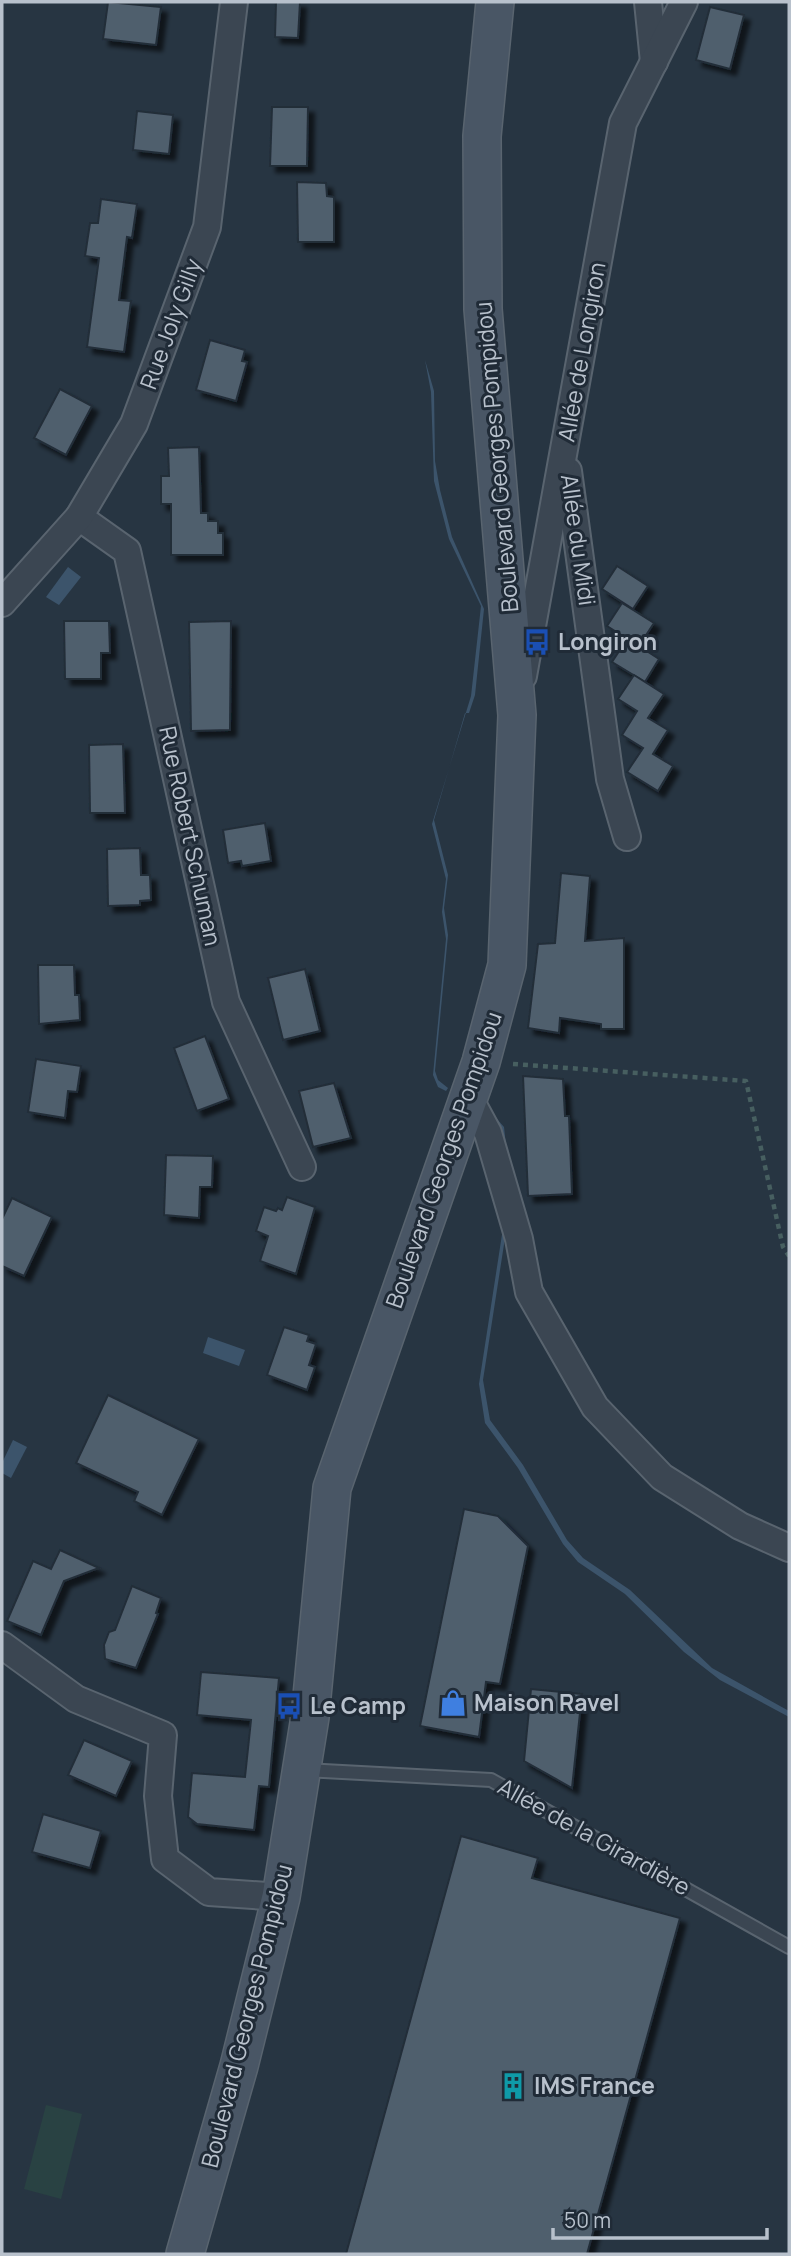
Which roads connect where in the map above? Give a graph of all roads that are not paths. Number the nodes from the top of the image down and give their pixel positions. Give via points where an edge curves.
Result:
1 (234, 2) edge
2 (495, 2) edge
3 (648, 2) edge
4 (684, 2) edge
5 (654, 62) junction
6 (564, 449) junction
7 (79, 517) junction
8 (2, 603) edge
9 (517, 715) junction
10 (627, 837) dead end
11 (468, 1096) junction
12 (302, 1167) dead end
13 (789, 1548) edge
14 (2, 1645) edge
15 (301, 1769) junction
16 (281, 1896) junction
17 (789, 1947) edge
18 (185, 2254) edge

1 - 7 street, Rue Joly Gilly via 207,227 134,424
2 - 9 main road, Boulevard Georges Pompidou via 482,136 483,309
3 - 5 street
4 - 5 street, Allée de Longiron
5 - 6 street, Allée de Longiron via 623,123
6 - 9 street, Allée de Longiron
6 - 10 street, Allée du Midi via 610,779
7 - 8 street, Rue Joly Gilly
7 - 12 street, Rue Robert Schuman via 127,551 226,1002
9 - 11 main road, Boulevard Georges Pompidou via 507,965
11 - 13 street via 488,1133 519,1239 529,1293 595,1407 662,1477 740,1526
11 - 15 main road, Boulevard Georges Pompidou via 332,1488
14 - 16 street via 76,1699 163,1735 158,1797 165,1858 209,1892
15 - 16 main road, Boulevard Georges Pompidou
15 - 17 lane, Allée de la Girardière via 491,1780
16 - 18 main road, Boulevard Georges Pompidou

